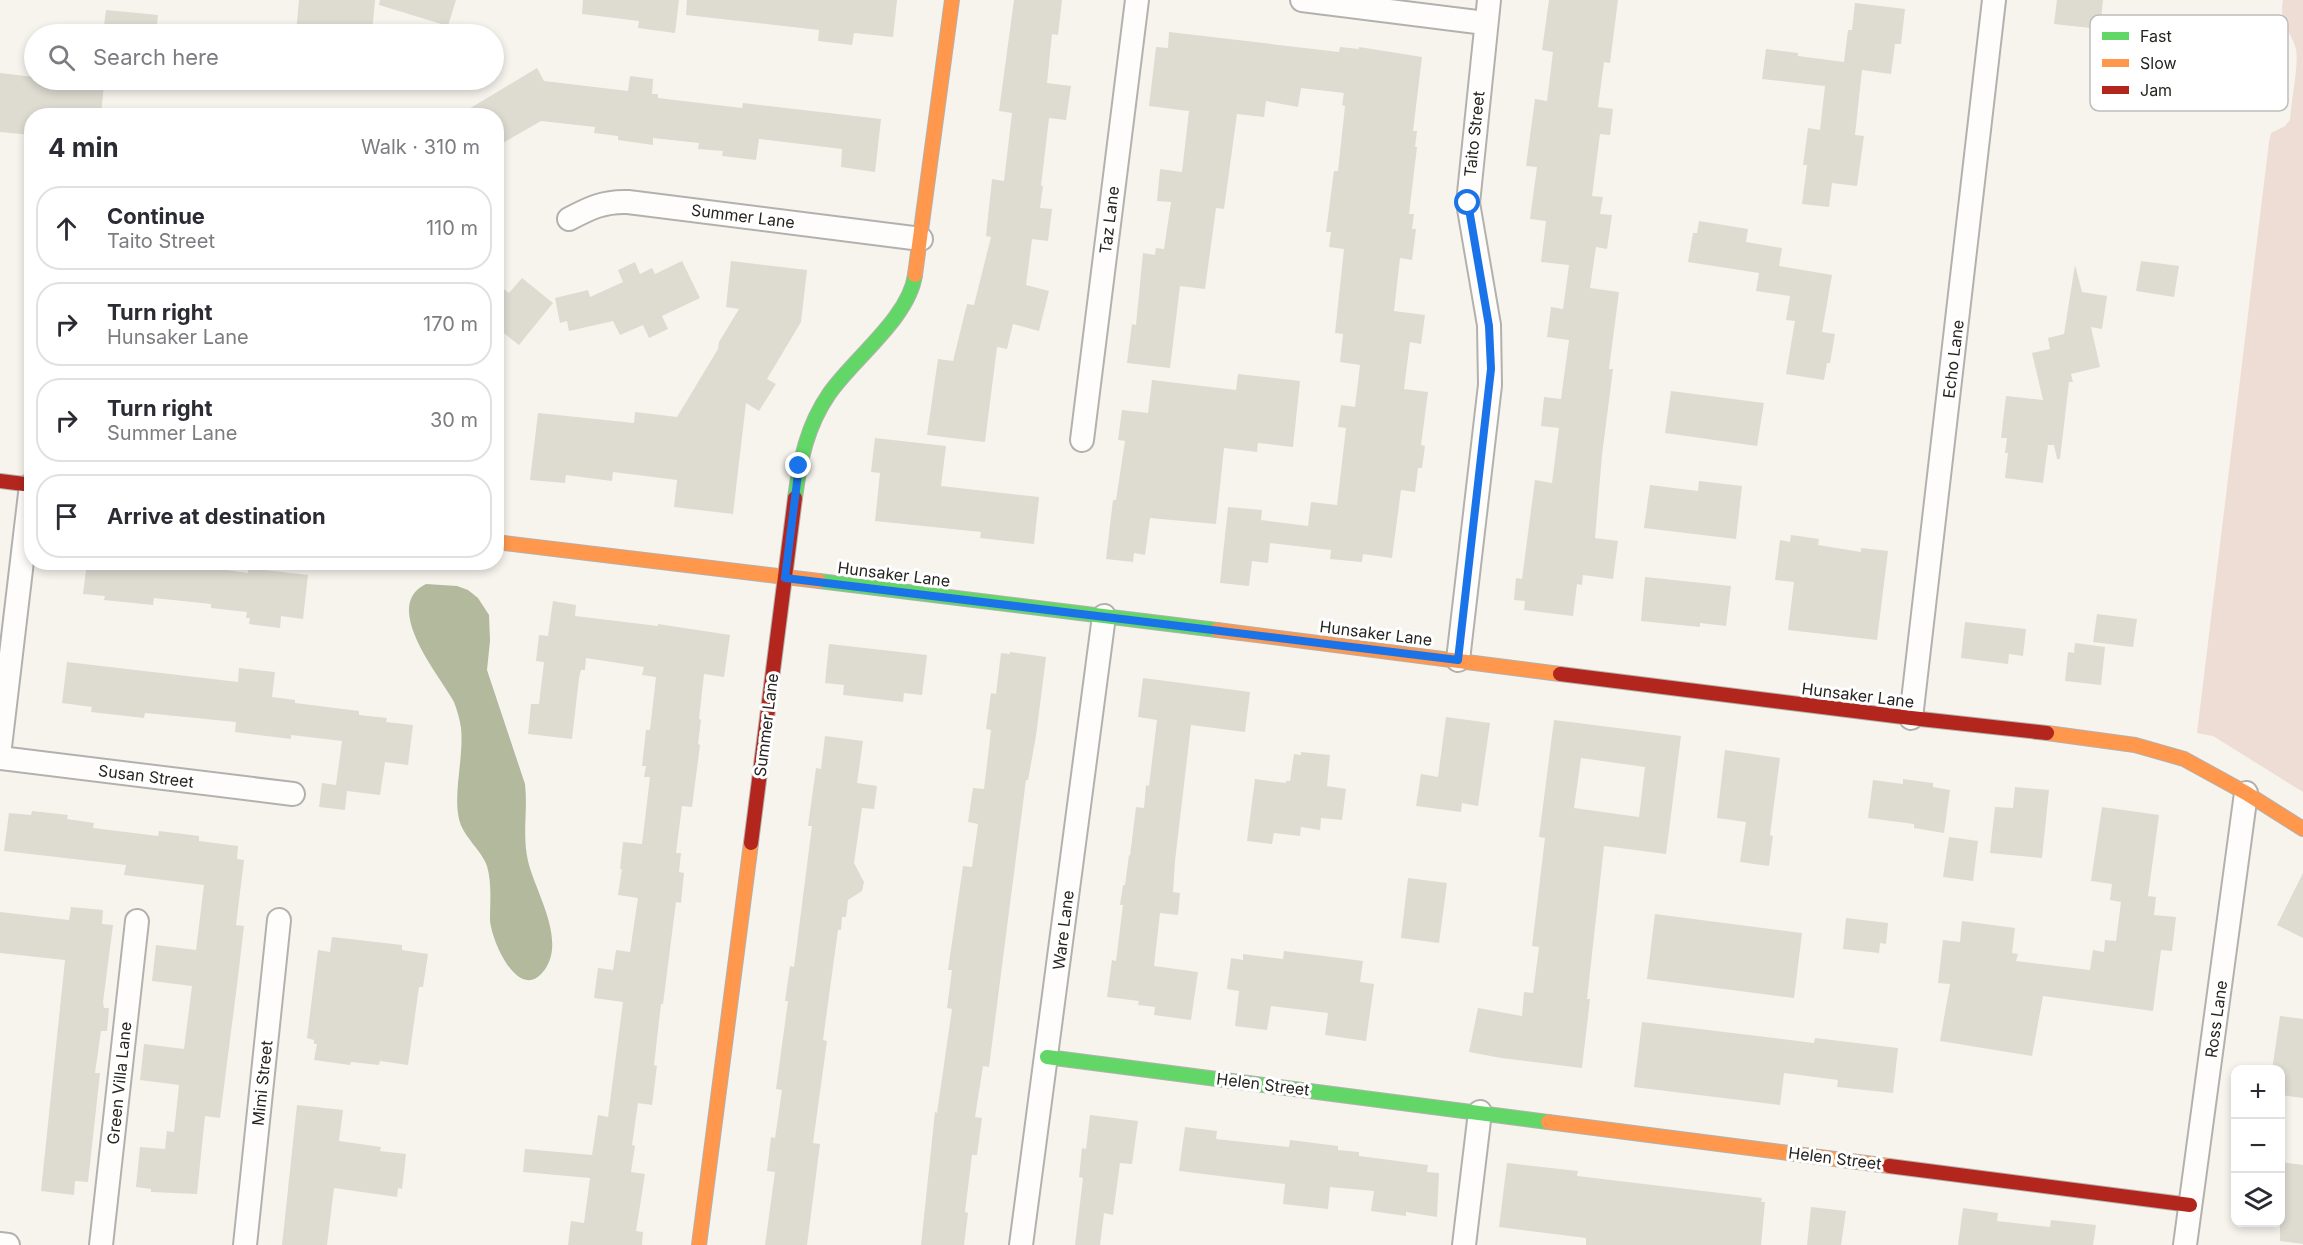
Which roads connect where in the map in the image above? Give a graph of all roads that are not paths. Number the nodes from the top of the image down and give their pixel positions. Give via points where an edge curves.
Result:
1 (952, 0) edge
2 (1137, 0) edge
3 (1302, 0) edge
4 (1489, 0) edge
5 (1994, 0) edge
6 (1485, 23) junction
7 (569, 219) dead end
8 (921, 239) junction
9 (1082, 440) dead end
10 (0, 481) edge
11 (24, 484) edge
12 (504, 543) edge
13 (24, 544) edge
14 (785, 578) junction
15 (1104, 616) junction
16 (1458, 660) junction
17 (1911, 718) junction
18 (0, 747) edge
19 (0, 758) edge
20 (2246, 793) junction
21 (292, 794) dead end
22 (2303, 829) edge
23 (279, 920) dead end
24 (137, 921) dead end
25 (1047, 1057) junction
26 (1480, 1112) junction
27 (2190, 1205) junction
28 (0, 1244) edge
29 (8, 1245) edge
30 (101, 1245) edge
31 (245, 1245) edge
32 (699, 1245) edge
33 (1021, 1245) edge
34 (1464, 1245) edge
35 (2185, 1245) edge

1 - 8 street, Summer Lane
2 - 9 street, Taz Lane
3 - 6 street
4 - 6 street, Taito Street
5 - 17 street, Echo Lane
6 - 16 street, Taito Street via 1468,203 1489,326 1490,377
7 - 8 street, Summer Lane via 595,205 616,201
8 - 14 street, Summer Lane via 916,271 902,308 832,390 810,427 799,466
10 - 11 street
12 - 14 street, Hunsaker Lane
13 - 18 street
14 - 15 street, Hunsaker Lane
14 - 32 street, Summer Lane
15 - 16 street, Hunsaker Lane
15 - 25 street, Ware Lane
16 - 17 street, Hunsaker Lane
17 - 20 street, Hunsaker Lane via 2135,745 2184,759
19 - 21 street, Susan Street
20 - 22 street, Hunsaker Lane
20 - 27 street, Ross Lane
23 - 31 street, Mimi Street
24 - 30 street, Green Villa Lane
25 - 26 street, Helen Street
25 - 33 street, Ware Lane
26 - 27 street, Helen Street
26 - 34 street
27 - 35 street, Ross Lane
28 - 29 street

